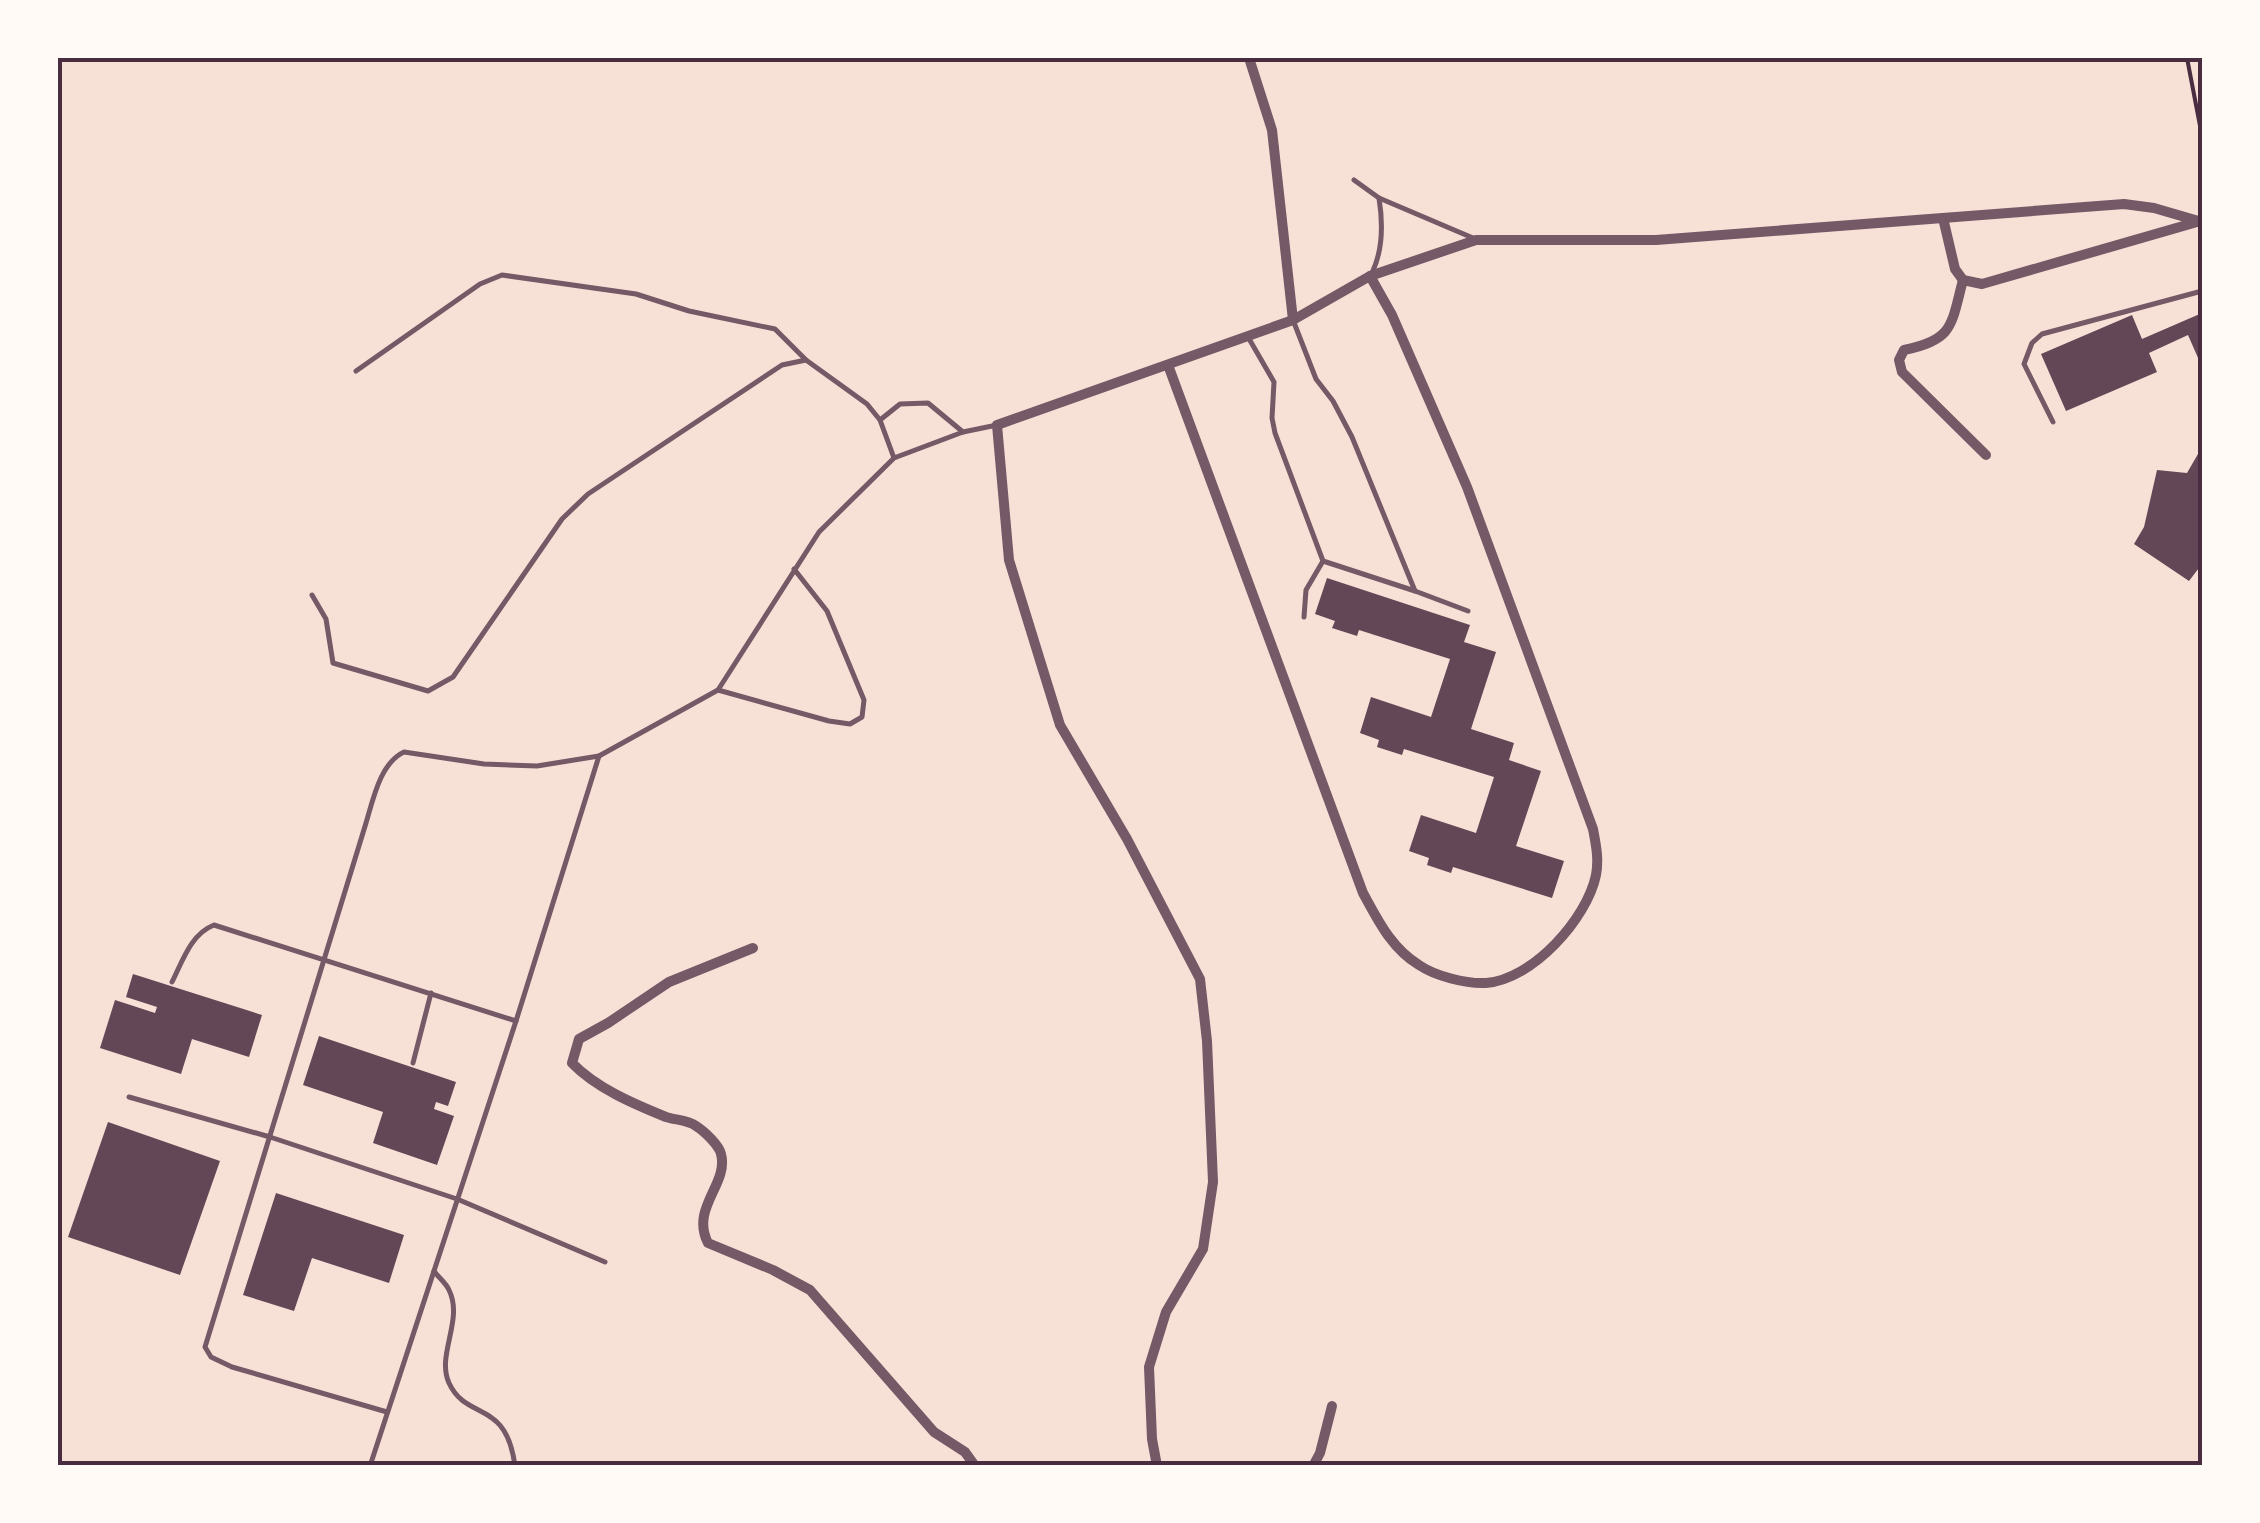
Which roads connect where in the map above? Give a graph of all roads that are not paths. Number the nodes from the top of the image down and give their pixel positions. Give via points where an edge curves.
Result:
1 (1249, 58) edge
2 (1354, 180) dead end
3 (1380, 198) junction
4 (1943, 218) junction
5 (2202, 221) edge
6 (1476, 240) junction
7 (1370, 276) junction
8 (1963, 280) junction
9 (2202, 290) edge
10 (1292, 320) junction
11 (1248, 337) junction
12 (806, 360) junction
13 (1168, 365) junction
14 (356, 372) dead end
15 (880, 420) junction
16 (2052, 422) dead end
17 (997, 425) junction
18 (964, 432) junction
19 (1986, 455) dead end
20 (894, 458) junction
21 (1322, 561) junction
22 (794, 569) junction
23 (1415, 592) junction
24 (312, 595) dead end
25 (1468, 611) dead end
26 (1304, 617) dead end
27 (718, 690) junction
28 (598, 756) junction
29 (753, 948) dead end
30 (325, 958) junction
31 (172, 982) dead end
32 (431, 993) junction
33 (516, 1021) junction
34 (413, 1063) dead end
35 (129, 1097) dead end
36 (270, 1137) junction
37 (458, 1200) junction
38 (605, 1262) dead end
39 (434, 1271) junction
40 (1332, 1406) dead end
41 (387, 1412) junction
42 (370, 1466) edge
43 (515, 1466) edge
44 (975, 1466) edge
45 (1157, 1466) edge
46 (1313, 1466) edge

1 - 10 street via 1272,130
2 - 3 lane
3 - 6 lane
3 - 7 lane via 1378,259
4 - 5 street via 2124,204
4 - 6 street via 1656,240
4 - 8 street via 1954,269
5 - 8 street via 1982,284
6 - 7 street
7 - 10 street
7 - 13 street via 1467,487 1593,830 1598,854 1588,900 1569,932 1520,972 1486,983 1452,978 1419,966 1386,936 1363,893
8 - 19 street via 1943,336 1904,350 1899,360 1902,372
9 - 16 lane via 2042,334 2024,364
10 - 11 street
10 - 23 lane via 1316,379 1352,436
11 - 13 street
11 - 21 lane via 1274,382 1275,433
12 - 14 lane via 775,329 636,294 502,275
12 - 15 lane
12 - 24 lane via 782,366 588,494 562,519 443,686 428,691 333,663 326,619
13 - 17 street
15 - 18 lane via 900,404 928,404
15 - 20 lane
17 - 18 lane
17 - 45 street via 1009,560 1060,725 1200,979 1214,1182 1202,1248 1166,1312 1150,1367
18 - 20 lane
20 - 22 lane via 819,532
21 - 23 lane
21 - 26 lane via 1306,590
22 - 27 lane
22 - 27 lane via 827,612 864,700 862,718 850,724 829,720
23 - 25 lane
27 - 28 lane
28 - 30 lane via 537,766 422,753 394,757 379,783
28 - 33 lane
29 - 44 street via 669,982 579,1038 572,1062 584,1076 695,1125 708,1137 722,1160 704,1210 708,1243 810,1290 934,1432
30 - 31 lane via 214,925 191,944
30 - 32 lane
30 - 36 lane
32 - 33 lane
32 - 34 lane
33 - 37 lane
35 - 36 lane
36 - 37 lane
36 - 41 lane via 206,1348 232,1367
37 - 38 lane
37 - 39 lane
39 - 41 lane
39 - 43 lane via 450,1291 453,1328 444,1370 451,1389 498,1420 512,1440
40 - 46 street
41 - 42 lane

